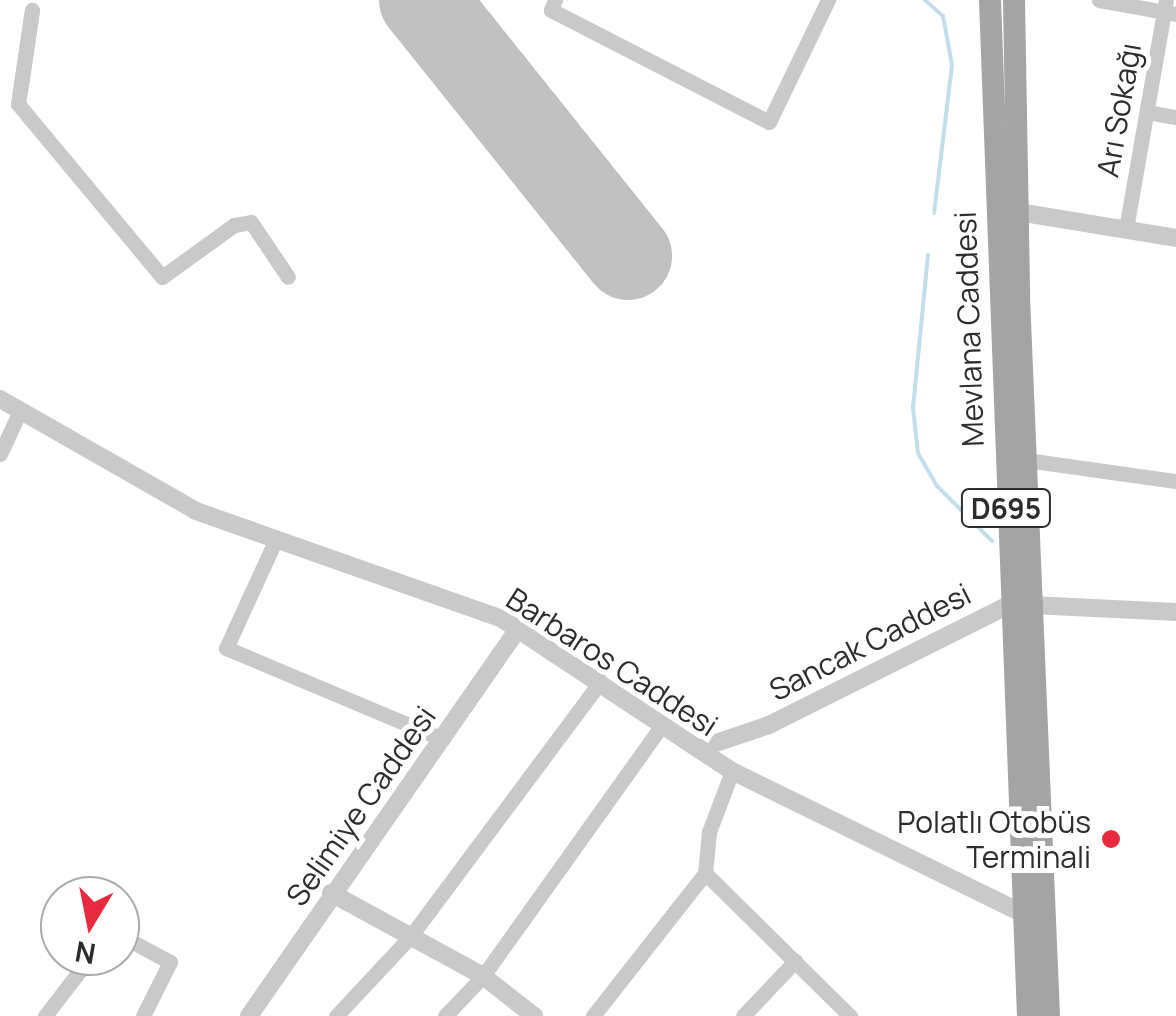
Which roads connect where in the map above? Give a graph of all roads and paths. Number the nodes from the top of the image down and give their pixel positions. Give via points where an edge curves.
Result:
1 (555, 0) edge
2 (828, 0) edge
3 (990, 0) edge
4 (1014, 0) edge
5 (1099, 0) edge
6 (28, 5) edge
7 (1168, 9) edge
8 (20, 92) dead end
9 (1147, 112) junction
10 (1176, 117) edge
11 (1018, 212) junction
12 (1126, 229) junction
13 (1176, 238) edge
14 (288, 277) dead end
15 (0, 399) edge
16 (20, 411) junction
17 (0, 454) edge
18 (1026, 460) junction
19 (1176, 481) edge
20 (276, 539) junction
21 (1021, 603) junction
22 (1176, 612) edge
23 (519, 628) junction
24 (601, 681) junction
25 (662, 725) junction
26 (443, 739) junction
27 (698, 749) junction
28 (732, 771) junction
29 (704, 873) junction
30 (331, 893) junction
31 (1024, 914) junction
32 (410, 936) junction
33 (140, 946) edge
34 (796, 961) junction
35 (76, 976) edge
36 (483, 976) junction
37 (526, 1013) edge
38 (44, 1016) edge
39 (143, 1016) edge
40 (249, 1016) edge
41 (336, 1016) edge
42 (444, 1016) edge
43 (592, 1016) edge
44 (743, 1016) edge
45 (850, 1016) edge
46 (1028, 1016) edge
47 (1050, 1016) edge

1 - 2 street via 550,10 769,122
3 - 21 main road, Mevlana Caddesi / D695
4 - 11 main road, Mevlana Caddesi / D695
5 - 7 street
6 - 8 street
6 - 14 street via 18,104 162,277 234,225 251,222
7 - 9 street, Arı Sokağı
9 - 10 street
9 - 12 street, Arı Sokağı
11 - 12 street
11 - 18 main road, Mevlana Caddesi / D695
12 - 13 street
15 - 16 street, Barbaros Caddesi
16 - 17 street
16 - 20 street, Barbaros Caddesi via 177,503
18 - 19 street
18 - 21 main road, Mevlana Caddesi / D695
20 - 23 street, Barbaros Caddesi
20 - 26 street via 226,648
21 - 22 street
21 - 27 street, Sancak Caddesi via 769,725
21 - 31 main road, Mevlana Caddesi / D695
21 - 47 main road, Mevlana Caddesi / D695
23 - 24 street, Barbaros Caddesi
23 - 26 street, Selimiye Caddesi
24 - 25 street, Barbaros Caddesi
24 - 32 street
25 - 27 street, Barbaros Caddesi
25 - 36 street
26 - 30 street, Selimiye Caddesi
27 - 28 street, Barbaros Caddesi
28 - 29 street via 709,832
28 - 31 street, Barbaros Caddesi
29 - 34 street
29 - 43 street
30 - 32 street
30 - 40 street, Selimiye Caddesi
31 - 46 main road, Mevlana Caddesi / D695
32 - 36 street
32 - 41 street
33 - 39 street via 170,962
34 - 44 street
34 - 45 street
35 - 38 street
36 - 37 street
36 - 42 street

